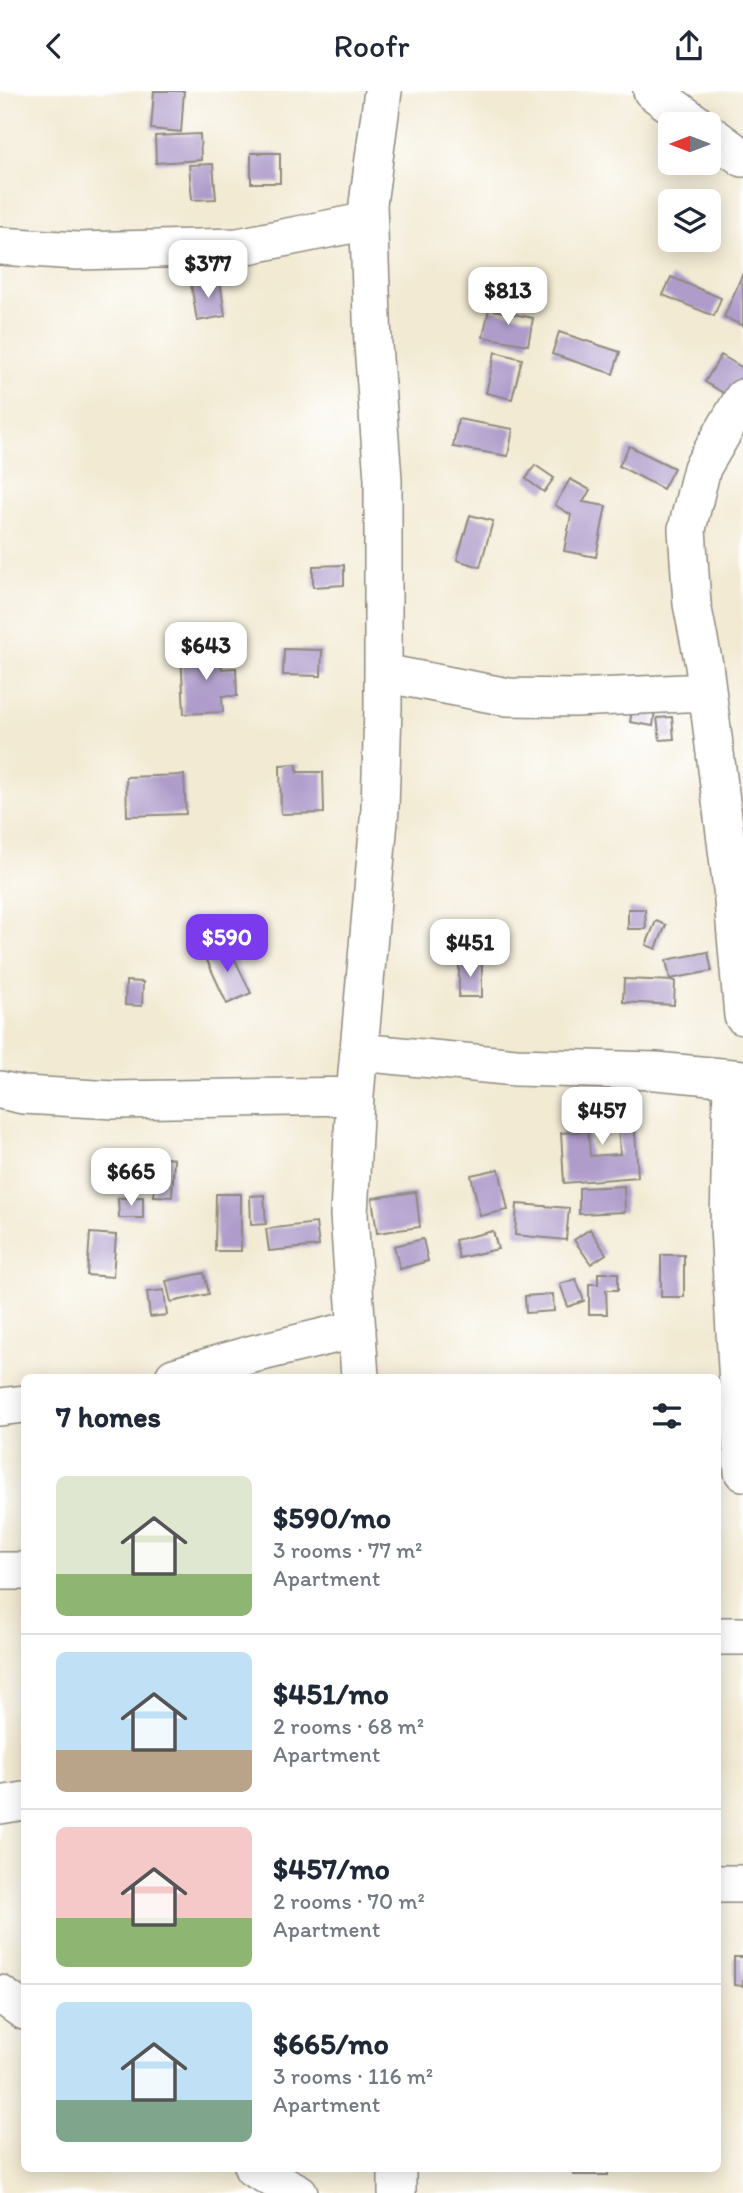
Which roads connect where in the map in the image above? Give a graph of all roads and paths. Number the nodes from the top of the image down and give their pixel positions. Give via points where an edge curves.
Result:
1 (383, 91) edge
2 (652, 91) edge
3 (681, 112) edge
4 (721, 142) edge
5 (743, 158) edge
6 (368, 221) junction
7 (0, 246) edge
8 (743, 398) edge
9 (383, 673) junction
10 (707, 692) junction
11 (743, 1016) edge
12 (359, 1052) junction
13 (737, 1079) edge
14 (0, 1090) edge
15 (355, 1095) junction
16 (357, 1329) junction
17 (184, 1374) edge
18 (360, 1374) edge
19 (21, 1404) edge
20 (0, 1407) edge
21 (743, 1472) edge
22 (0, 1571) edge
23 (21, 1571) edge
24 (721, 1636) edge
25 (743, 1636) edge
26 (21, 1802) edge
27 (0, 1805) edge
28 (721, 1884) edge
29 (743, 1884) edge
30 (0, 1994) edge
31 (21, 2009) edge
32 (260, 2172) edge
33 (397, 2172) edge
34 (299, 2193) edge
35 (397, 2193) edge

1 - 6 street
2 - 3 street
4 - 5 street
6 - 7 street via 239,247 77,251
6 - 9 street via 383,479
8 - 10 street via 702,468 687,529 692,604
9 - 10 street via 508,697
9 - 12 street via 380,809
10 - 11 street
12 - 13 street via 516,1067 656,1071
12 - 15 street
13 - 21 street via 729,1227
14 - 15 street via 115,1100
15 - 16 street via 349,1215
16 - 17 street
16 - 18 street
19 - 20 street
22 - 23 street
24 - 25 street
26 - 27 street
28 - 29 street
30 - 31 street
32 - 34 street
33 - 35 street

